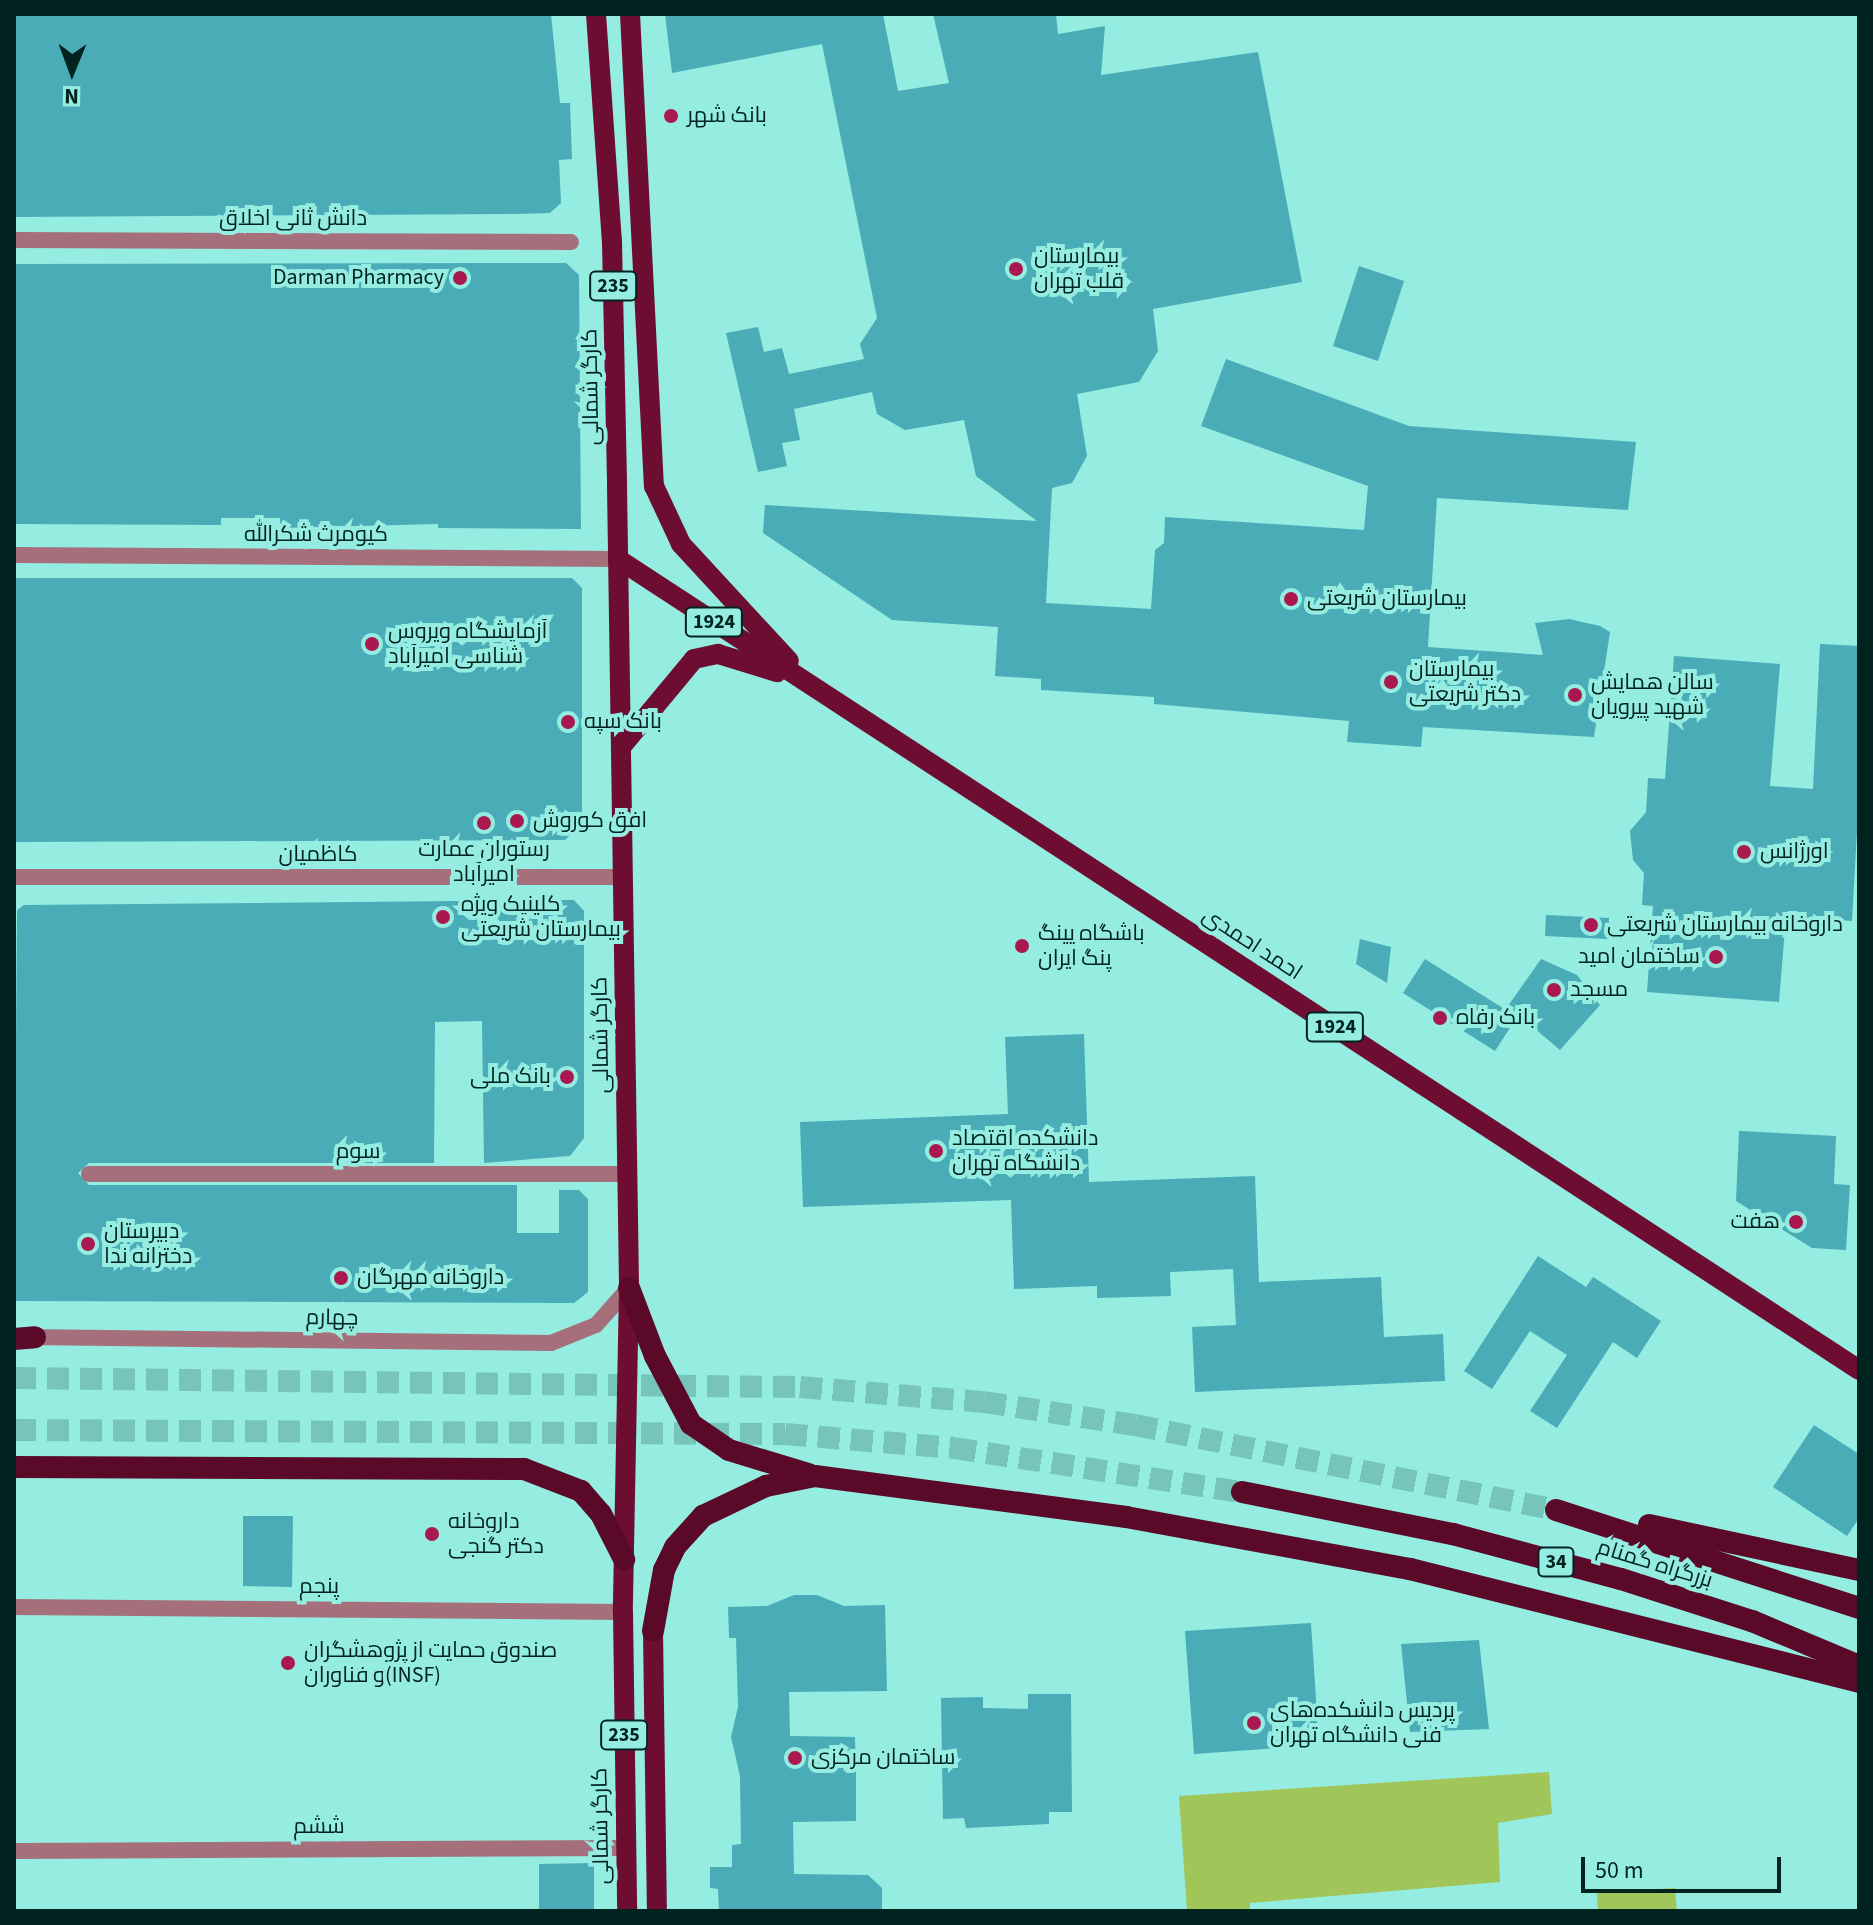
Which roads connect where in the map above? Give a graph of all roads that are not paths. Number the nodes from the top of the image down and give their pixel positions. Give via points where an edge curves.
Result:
1 (596, 14) edge
2 (630, 14) edge
3 (14, 240) edge
4 (571, 242) dead end
5 (14, 555) edge
6 (618, 559) junction
7 (811, 684) junction
8 (621, 747) junction
9 (14, 877) edge
10 (623, 877) junction
11 (89, 1174) dead end
12 (627, 1174) junction
13 (629, 1288) junction
14 (21, 1337) edge
15 (1859, 1370) edge
16 (14, 1467) edge
17 (815, 1476) junction
18 (1242, 1492) tunnel mouth
19 (624, 1559) junction
20 (1859, 1570) edge
21 (14, 1607) edge
22 (1859, 1608) edge
23 (623, 1612) junction
24 (653, 1631) joint
25 (1859, 1666) edge
26 (1859, 1682) edge
27 (625, 1848) junction
28 (14, 1851) edge
29 (627, 1911) edge
30 (657, 1911) edge

1 - 6 main road, کارگر شمالی / 235 via 612,242
2 - 7 main road via 654,486 681,544
3 - 4 street, دانش ثانی اخلاق
5 - 6 street, کیومرث شکرالله
6 - 7 main road, احمد احمدی / 1924
6 - 8 main road, کارگر شمالی / 235
7 - 8 main road via 741,659 705,655 678,673
7 - 15 main road, احمد احمدی / 1924
8 - 10 main road, کارگر شمالی / 235
9 - 10 street, کاظمیان
10 - 12 main road, کارگر شمالی / 235
11 - 12 street, سوم
12 - 13 main road, کارگر شمالی / 235
13 - 14 street, چهارم via 590,1330 551,1343
13 - 17 highway via 661,1371 691,1424 729,1450
13 - 19 main road, کارگر شمالی / 235
16 - 19 highway via 524,1469 581,1491 601,1514
17 - 24 highway via 766,1486 703,1516 675,1547 664,1570
17 - 26 highway via 1111,1514 1410,1569
18 - 25 highway, بزرگراه گمنام / 34 via 1453,1534 1621,1579 1752,1621
19 - 23 main road, کارگر شمالی / 235
20 - 22 highway, بزرگراه گمنام / 34 via 1721,1536 1556,1510
21 - 23 street, پنجم
23 - 27 main road, کارگر شمالی / 235
24 - 30 main road, 235
27 - 28 street, ششم
27 - 29 main road, کارگر شمالی / 235

